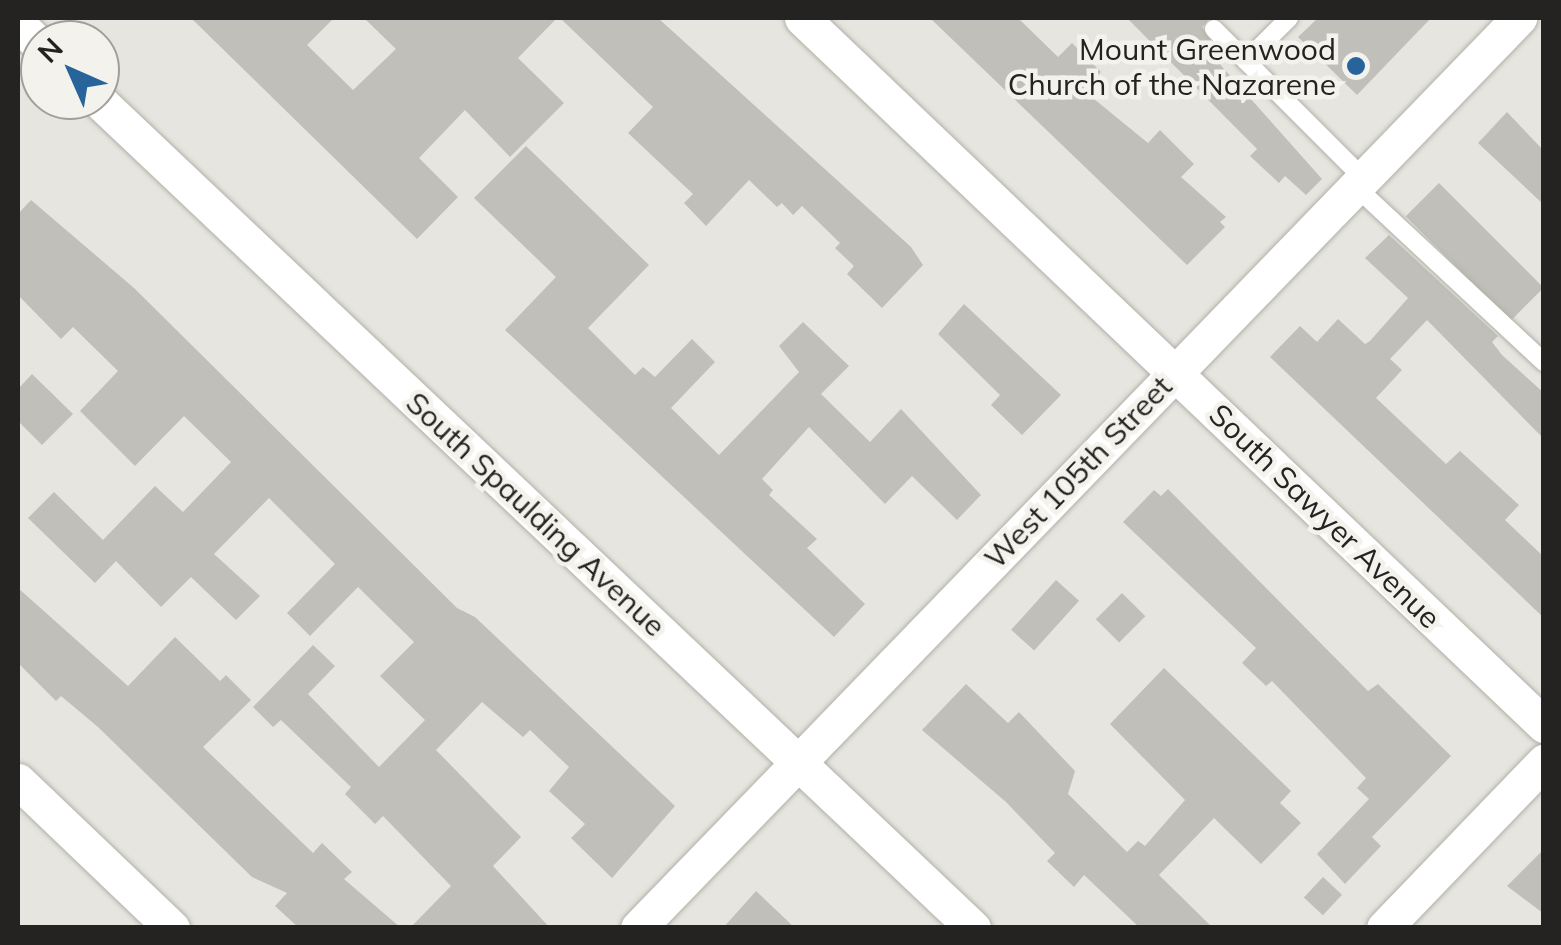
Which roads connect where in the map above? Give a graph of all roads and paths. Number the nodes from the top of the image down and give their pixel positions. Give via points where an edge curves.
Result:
1 (802, 18) edge
2 (1288, 18) edge
3 (1519, 18) edge
4 (1214, 29) dead end
5 (1246, 61) junction
6 (119, 120) edge
7 (1359, 182) junction
8 (1544, 362) edge
9 (1175, 373) junction
10 (1544, 725) edge
11 (798, 762) junction
12 (1544, 762) edge
13 (18, 781) edge
14 (172, 928) edge
15 (638, 928) edge
16 (974, 928) edge
17 (1384, 928) edge

1 - 9 street, South Sawyer Avenue
2 - 5 lane
3 - 7 street, West 105th Street
4 - 5 lane
5 - 7 lane
6 - 11 street, South Spaulding Avenue
7 - 8 lane
7 - 9 street, West 105th Street
9 - 10 street, South Sawyer Avenue
9 - 11 street, West 105th Street
11 - 15 street, West 105th Street
11 - 16 street, South Spaulding Avenue
12 - 17 street
13 - 14 street

